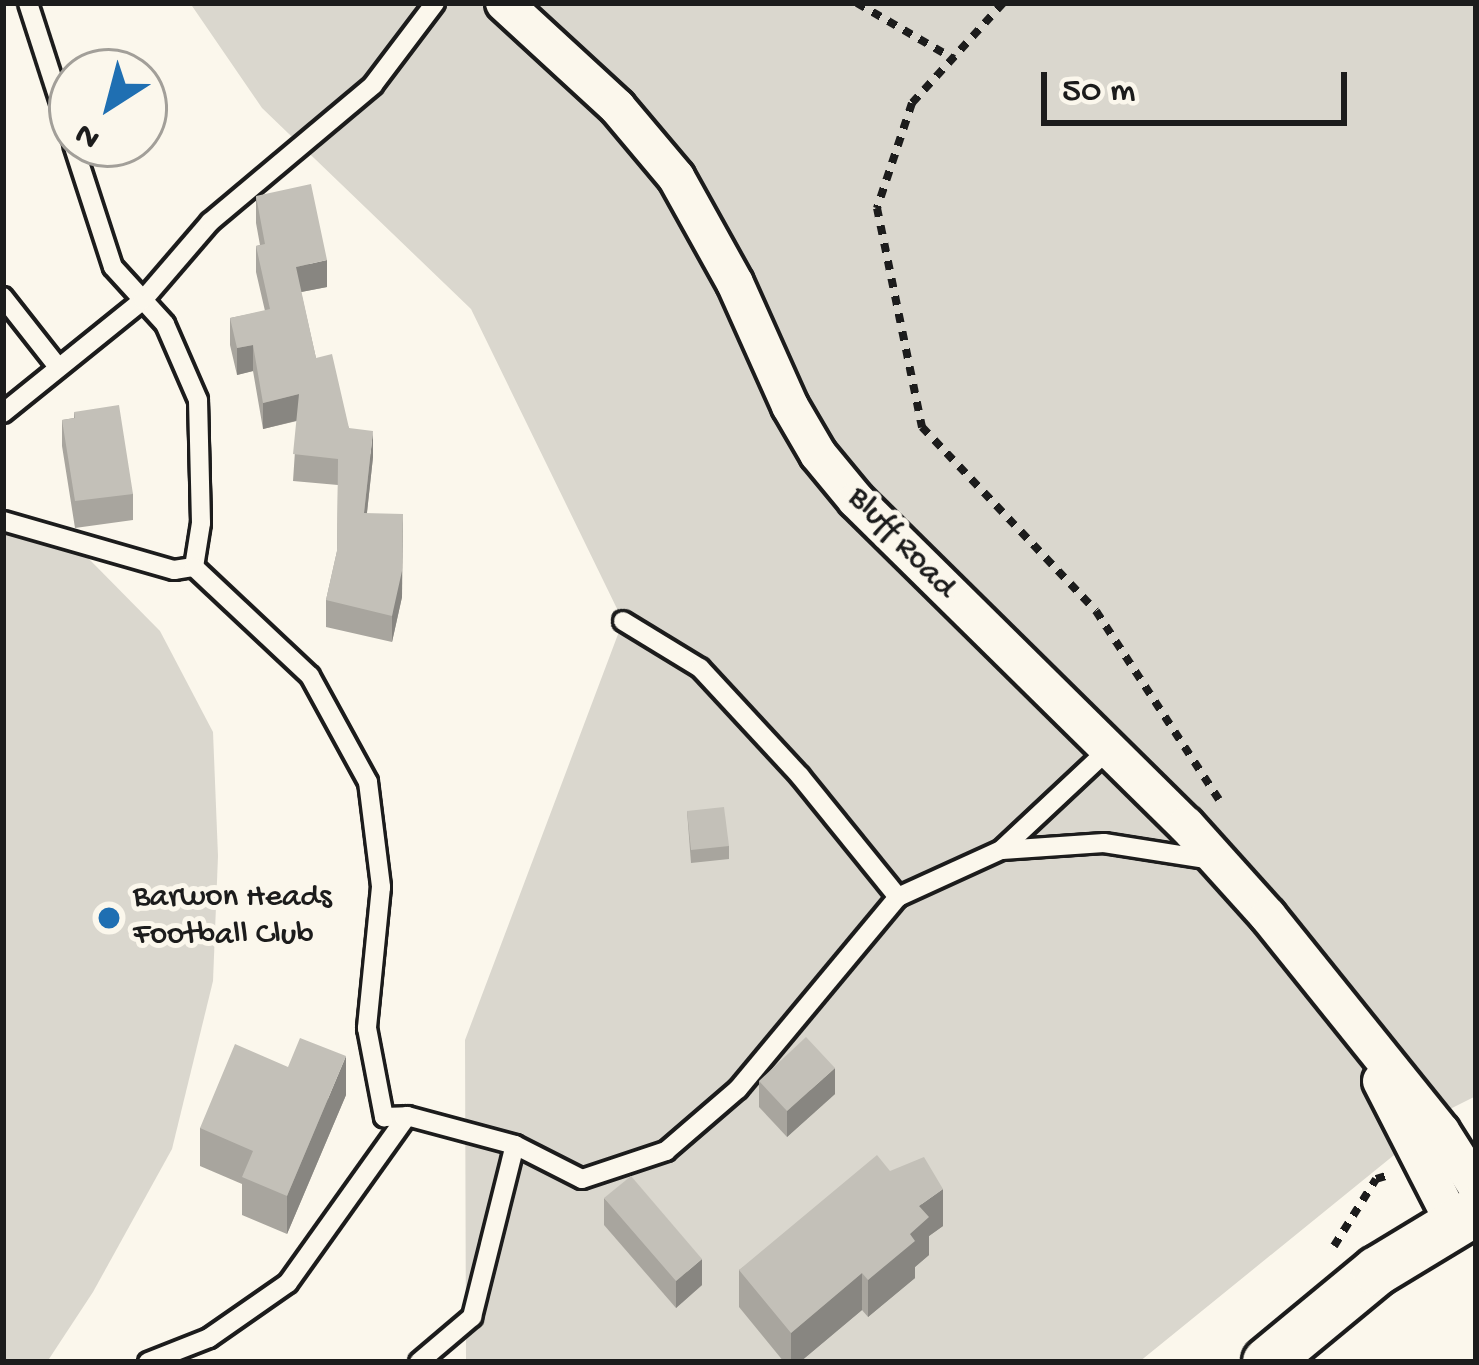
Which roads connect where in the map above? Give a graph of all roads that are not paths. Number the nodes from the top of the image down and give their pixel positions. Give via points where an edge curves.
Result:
1 (28, 3) edge
2 (435, 3) edge
3 (504, 3) edge
4 (48, 65) edge
5 (81, 168) edge
6 (3, 297) edge
7 (143, 300) junction
8 (58, 368) junction
9 (3, 413) edge
10 (3, 521) edge
11 (194, 567) junction
12 (623, 621) dead end
13 (1108, 750) junction
14 (1000, 850) junction
15 (1218, 861) junction
16 (898, 897) junction
17 (407, 1116) junction
18 (515, 1145) junction
19 (1468, 1206) edge
20 (148, 1362) edge
21 (419, 1362) edge
22 (1267, 1362) edge

1 - 4 lane
2 - 7 lane via 374,85 211,222
3 - 13 street, Bluff Road via 617,107 676,177 830,470
5 - 7 lane via 113,267
6 - 8 lane
7 - 8 lane
7 - 11 lane via 165,324 198,400
8 - 9 lane
10 - 11 lane via 174,570
11 - 17 lane via 310,676 368,782 381,887 367,1028 384,1117
12 - 16 lane via 700,668
13 - 14 lane
13 - 15 street, Bluff Road
14 - 15 lane via 1104,843
14 - 16 lane
15 - 19 street, Bluff Road via 1316,976
16 - 18 lane via 738,1089 666,1150 582,1179
17 - 18 lane
17 - 20 lane via 288,1283 209,1338
18 - 21 lane via 472,1318
19 - 22 street via 1334,1302

